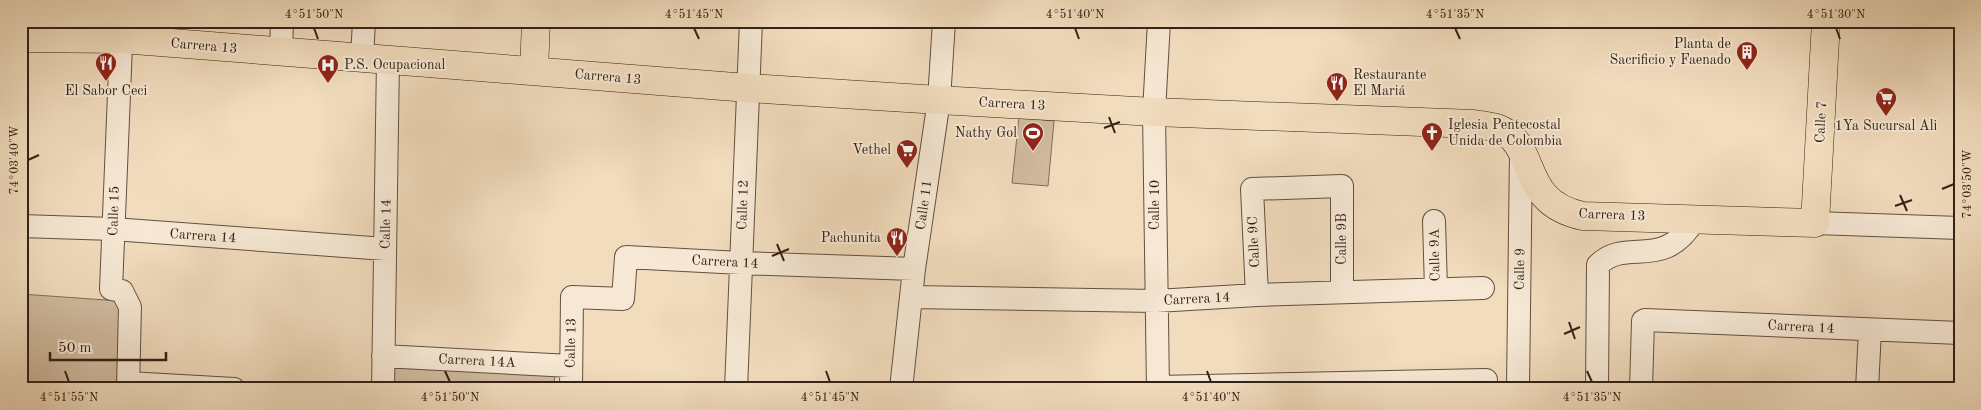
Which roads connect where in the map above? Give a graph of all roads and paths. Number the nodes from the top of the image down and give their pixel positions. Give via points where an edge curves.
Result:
1 (282, 21) edge
2 (364, 21) edge
3 (536, 21) edge
4 (750, 21) edge
5 (944, 21) edge
6 (1159, 21) edge
7 (1826, 21) edge
8 (122, 30) edge
9 (21, 38) edge
10 (281, 52) junction
11 (376, 59) junction
12 (534, 71) junction
13 (748, 88) junction
14 (939, 100) junction
15 (1154, 112) junction
16 (1521, 148) junction
17 (1252, 189) joint
18 (1695, 219) junction
19 (1434, 221) dead end
20 (1815, 223) junction
21 (21, 226) edge
22 (1960, 228) edge
23 (113, 230) junction
24 (385, 249) junction
25 (741, 263) junction
26 (914, 269) junction
27 (1483, 288) dead end
28 (1436, 289) junction
29 (1342, 292) junction
30 (1257, 295) junction
31 (572, 297) joint
32 (912, 297) junction
33 (1156, 301) junction
34 (1870, 330) junction
35 (1960, 333) edge
36 (384, 356) junction
37 (571, 366) junction
38 (1486, 380) dead end
39 (128, 386) edge
40 (1158, 388) edge
41 (234, 389) edge
42 (383, 389) edge
43 (570, 389) edge
44 (736, 389) edge
45 (901, 389) edge
46 (1518, 389) edge
47 (1598, 389) edge
48 (1641, 389) edge
49 (1867, 389) edge

1 - 10 street
2 - 11 street, Calle 14
3 - 12 main road
4 - 13 street, Calle 12
5 - 14 street, Calle 11
6 - 15 street, Calle 10
7 - 20 main road, Calle 7
8 - 9 main road, Carrera 13
8 - 10 main road, Carrera 13
8 - 23 street, Calle 15
10 - 11 main road, Carrera 13
11 - 12 main road, Carrera 13
11 - 24 street, Calle 14
12 - 13 main road, Carrera 13
13 - 14 main road, Carrera 13
13 - 25 street, Calle 12
14 - 15 main road, Carrera 13
14 - 26 street, Calle 11
15 - 16 main road, Carrera 13 via 1474,124 1497,128
15 - 33 street, Calle 10
16 - 18 main road, Carrera 13 via 1538,190 1561,209 1583,216
16 - 46 street, Calle 9
17 - 29 street, Calle 9B via 1342,186
17 - 30 street, Calle 9C
18 - 20 main road, Carrera 13
18 - 47 street via 1678,241 1648,253 1610,256 1598,265
19 - 28 street, Calle 9A
20 - 22 street, Carrera 13
21 - 23 street, Carrera 14
23 - 24 street, Carrera 14
23 - 39 street, Calle 15 via 111,289 122,291 130,307
24 - 36 street, Calle 14
25 - 26 street, Carrera 14
25 - 31 street, Carrera 14 via 626,257 623,299
25 - 44 street, Calle 12
26 - 32 street, Calle 11
27 - 28 street, Carrera 14
28 - 29 street, Carrera 14
29 - 30 street, Carrera 14
30 - 33 street, Carrera 14
31 - 37 street, Calle 13
32 - 33 street, Carrera 14
32 - 45 street, Calle 11
33 - 40 street, Calle 10
34 - 35 street, Carrera 14
34 - 48 street, Carrera 14 via 1643,321
34 - 49 street
36 - 37 street, Carrera 14A
36 - 42 street, Calle 14
37 - 43 street, Calle 13
38 - 40 street
39 - 41 street

